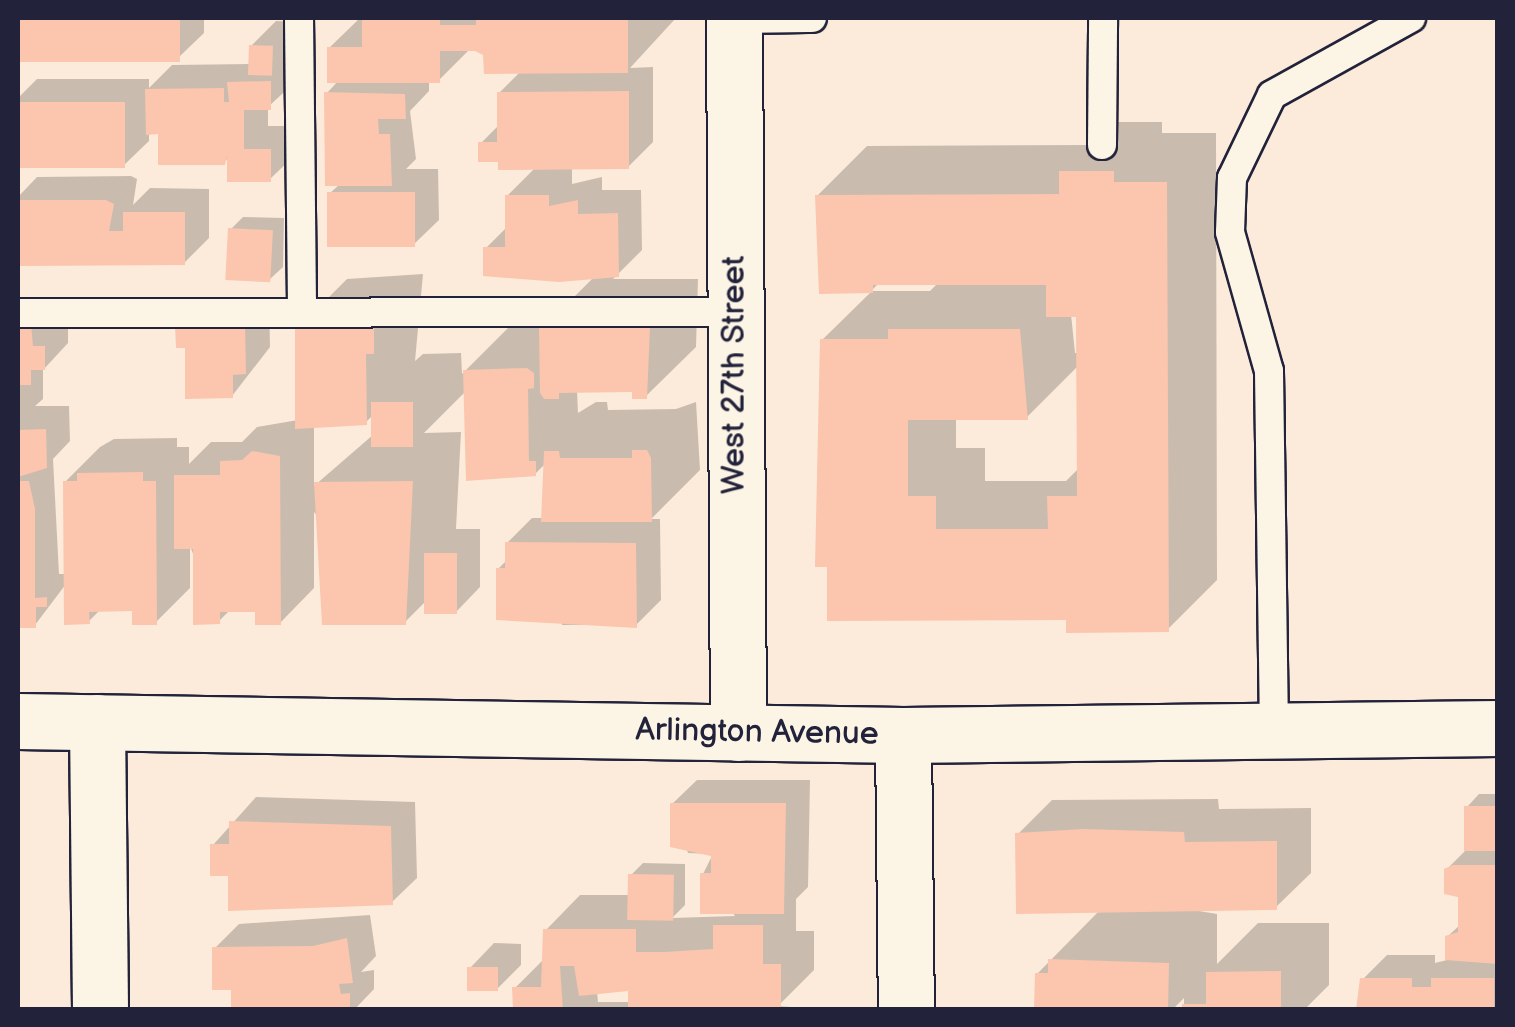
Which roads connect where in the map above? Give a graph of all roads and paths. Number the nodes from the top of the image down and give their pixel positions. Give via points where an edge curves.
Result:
1 (299, 18) edge
2 (734, 18) edge
3 (812, 18) edge
4 (1103, 18) edge
5 (1411, 18) edge
6 (1102, 145) dead end
7 (302, 312) junction
8 (735, 312) junction
9 (18, 313) edge
10 (18, 722) edge
11 (97, 722) junction
12 (1498, 728) edge
13 (1274, 730) junction
14 (738, 732) junction
15 (903, 735) junction
16 (100, 1010) edge
17 (906, 1010) edge

1 - 7 lane
2 - 3 lane
2 - 8 main road, West 27th Street
4 - 6 lane
5 - 13 lane via 1272,95 1232,178 1230,232 1269,371
7 - 8 lane
7 - 9 lane
8 - 14 main road, West 27th Street
10 - 11 main road, Arlington Avenue
11 - 14 main road, Arlington Avenue
11 - 16 main road
12 - 13 main road, Arlington Avenue
13 - 15 main road, Arlington Avenue
14 - 15 main road, Arlington Avenue
15 - 17 main road

